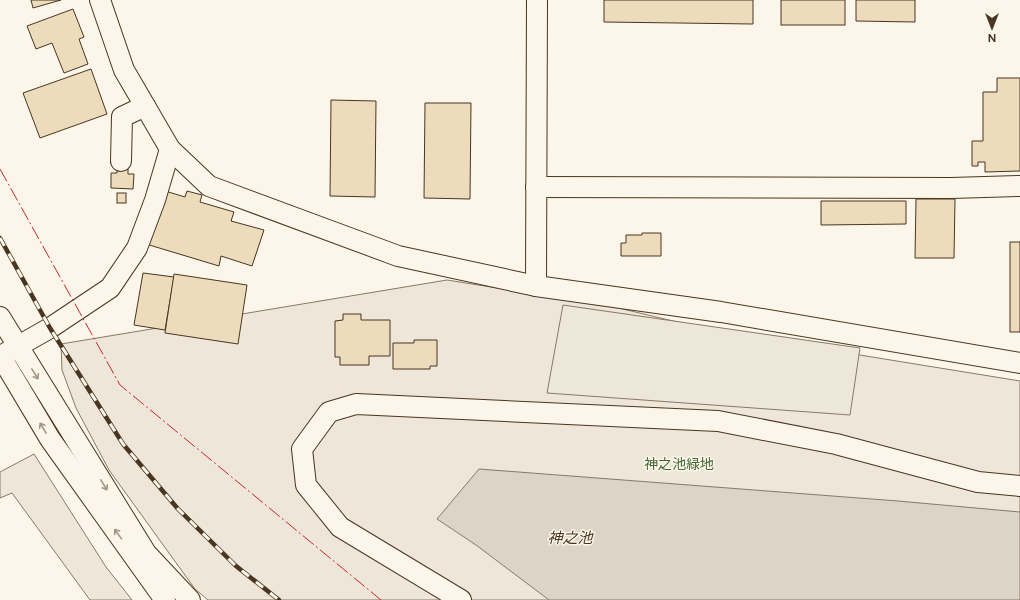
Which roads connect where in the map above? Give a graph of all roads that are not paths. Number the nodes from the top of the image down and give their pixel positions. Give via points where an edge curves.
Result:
1 (100, 0) edge
2 (537, 0) edge
3 (145, 106) junction
4 (170, 149) junction
5 (121, 161) dead end
6 (1020, 186) edge
7 (536, 187) junction
8 (536, 286) junction
9 (0, 317) edge
10 (18, 346) junction
11 (0, 356) edge
12 (1020, 363) edge
13 (1020, 486) edge
14 (165, 600) edge
15 (190, 600) edge
16 (461, 600) edge

1 - 3 street via 124,70
2 - 7 street
3 - 4 street
3 - 5 street via 122,117
4 - 8 street via 209,186 398,256
4 - 10 street via 138,248 110,288
6 - 7 street
7 - 8 street
8 - 12 street via 721,312
9 - 10 street
10 - 11 street
10 -> 15 street via 146,553
14 -> 11 street via 50,439
13 - 16 street via 978,482 836,444 718,421 356,404 329,412 302,449 306,485 340,527

